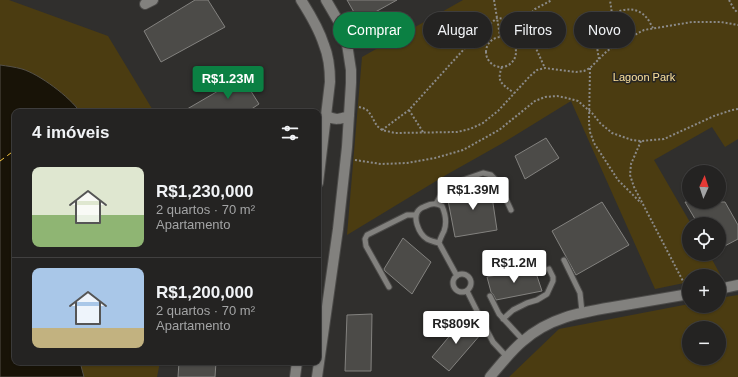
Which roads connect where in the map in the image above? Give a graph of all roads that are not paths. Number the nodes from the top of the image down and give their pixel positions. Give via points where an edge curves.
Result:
1 (301, 0) edge
2 (326, 0) edge
3 (349, 111) junction
4 (326, 115) junction
5 (321, 158) edge
6 (436, 204) junction
7 (511, 210) dead end
8 (416, 215) junction
9 (439, 243) junction
10 (564, 260) dead end
11 (549, 269) dead end
12 (457, 276) junction
13 (738, 285) edge
14 (388, 287) dead end
15 (726, 288) edge
16 (467, 291) junction
17 (682, 295) edge
18 (490, 296) dead end
19 (582, 312) junction
20 (503, 319) junction
21 (523, 340) junction
22 (321, 349) edge
23 (507, 357) junction
24 (297, 365) edge
25 (319, 365) edge
26 (295, 377) edge
27 (317, 377) edge
28 (490, 377) edge

1 - 4 street via 325,45 330,68
2 - 3 street via 340,24 347,44 351,70
3 - 4 street via 341,119 329,118
3 - 22 street via 338,230
4 - 5 street
6 - 7 lane via 444,189 483,173 492,175 498,182
6 - 8 lane via 420,209
6 - 9 lane via 442,206 446,222
8 - 9 lane via 423,236
8 - 14 lane via 408,215 393,222 365,239 366,246
9 - 12 lane
10 - 19 lane via 580,293
11 - 20 lane via 553,281 547,294 513,310
12 - 16 lane via 453,282 456,290
12 - 16 lane via 465,275 471,280
13 - 15 street
16 - 23 lane via 493,342
17 - 19 street
18 - 20 lane
19 - 21 street via 555,320
20 - 21 lane
21 - 23 street
23 - 28 street
24 - 26 street
25 - 27 street

